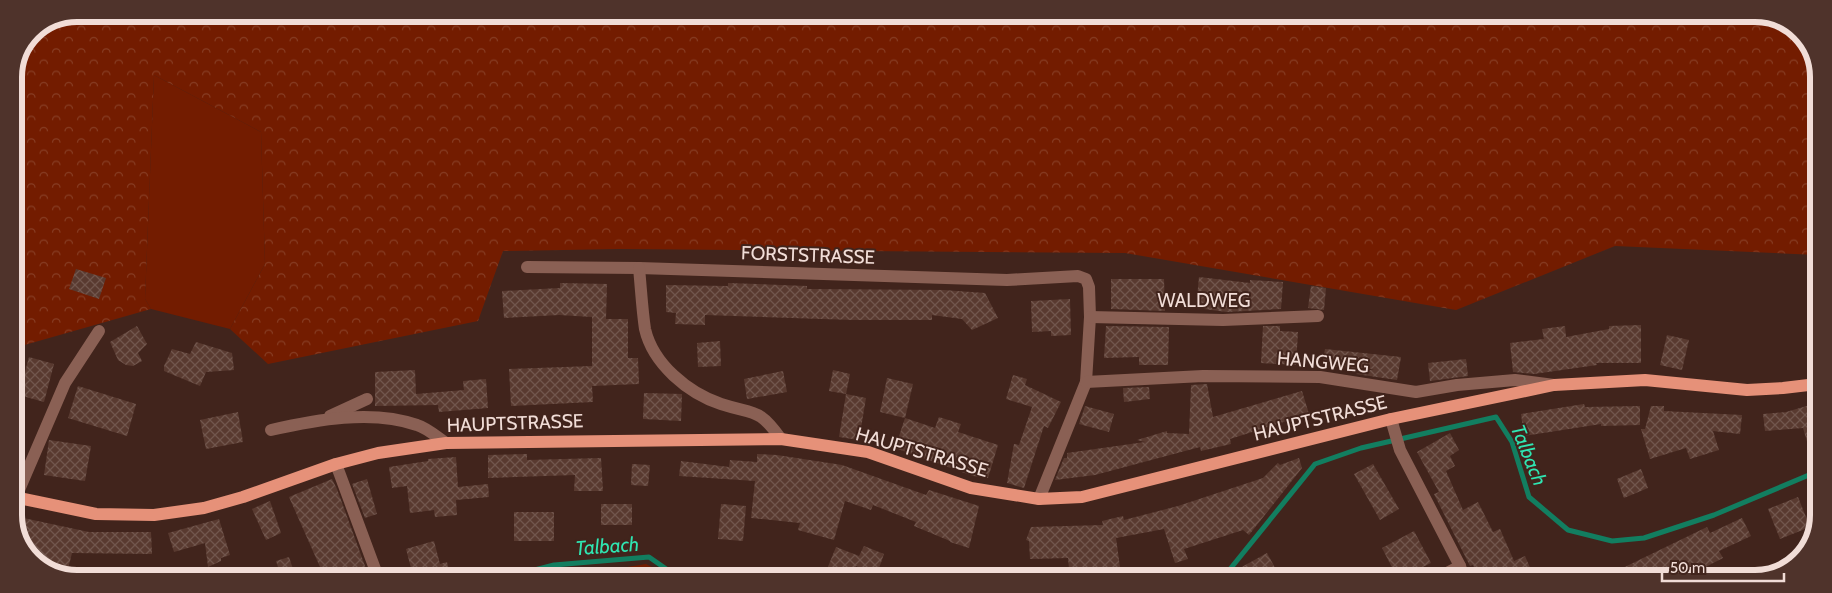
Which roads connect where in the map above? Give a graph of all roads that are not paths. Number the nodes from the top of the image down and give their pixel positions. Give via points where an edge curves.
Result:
1 (527, 267) dead end
2 (639, 268) junction
3 (1318, 316) dead end
4 (1090, 317) junction
5 (99, 331) dead end
6 (1086, 382) junction
7 (1554, 385) junction
8 (1810, 385) edge
9 (367, 399) dead end
10 (323, 419) junction
11 (1391, 419) junction
12 (270, 430) dead end
13 (781, 439) junction
14 (446, 443) junction
15 (336, 464) junction
16 (23, 479) edge
17 (23, 499) edge
18 (1039, 499) junction
19 (1460, 566) junction
20 (375, 570) edge
21 (1453, 570) edge
22 (1461, 570) edge

1 - 2 street, FORSTSTRASSE
2 - 4 street, FORSTSTRASSE via 1007,280 1078,276 1086,279 1089,287
2 - 13 street via 646,329 658,356 675,376 699,394 762,416
3 - 4 street, WALDWEG via 1223,320
4 - 6 street
5 - 16 street via 65,383
6 - 7 street, HANGWEG via 1203,376 1320,377 1416,392 1515,380
6 - 18 street
7 - 8 main road, HAUPTSTRASSE via 1645,380 1747,390
7 - 11 main road, HAUPTSTRASSE
9 - 10 street
10 - 12 street
10 - 14 street via 371,418 405,422 418,425
11 - 18 main road, HAUPTSTRASSE via 1101,493
11 - 19 street via 1400,450
13 - 14 main road, HAUPTSTRASSE
13 - 18 main road, HAUPTSTRASSE via 868,452 970,488
14 - 15 main road, HAUPTSTRASSE via 378,453
15 - 17 main road, HAUPTSTRASSE via 204,508 154,515 96,514
15 - 20 street
19 - 21 street
19 - 22 street

